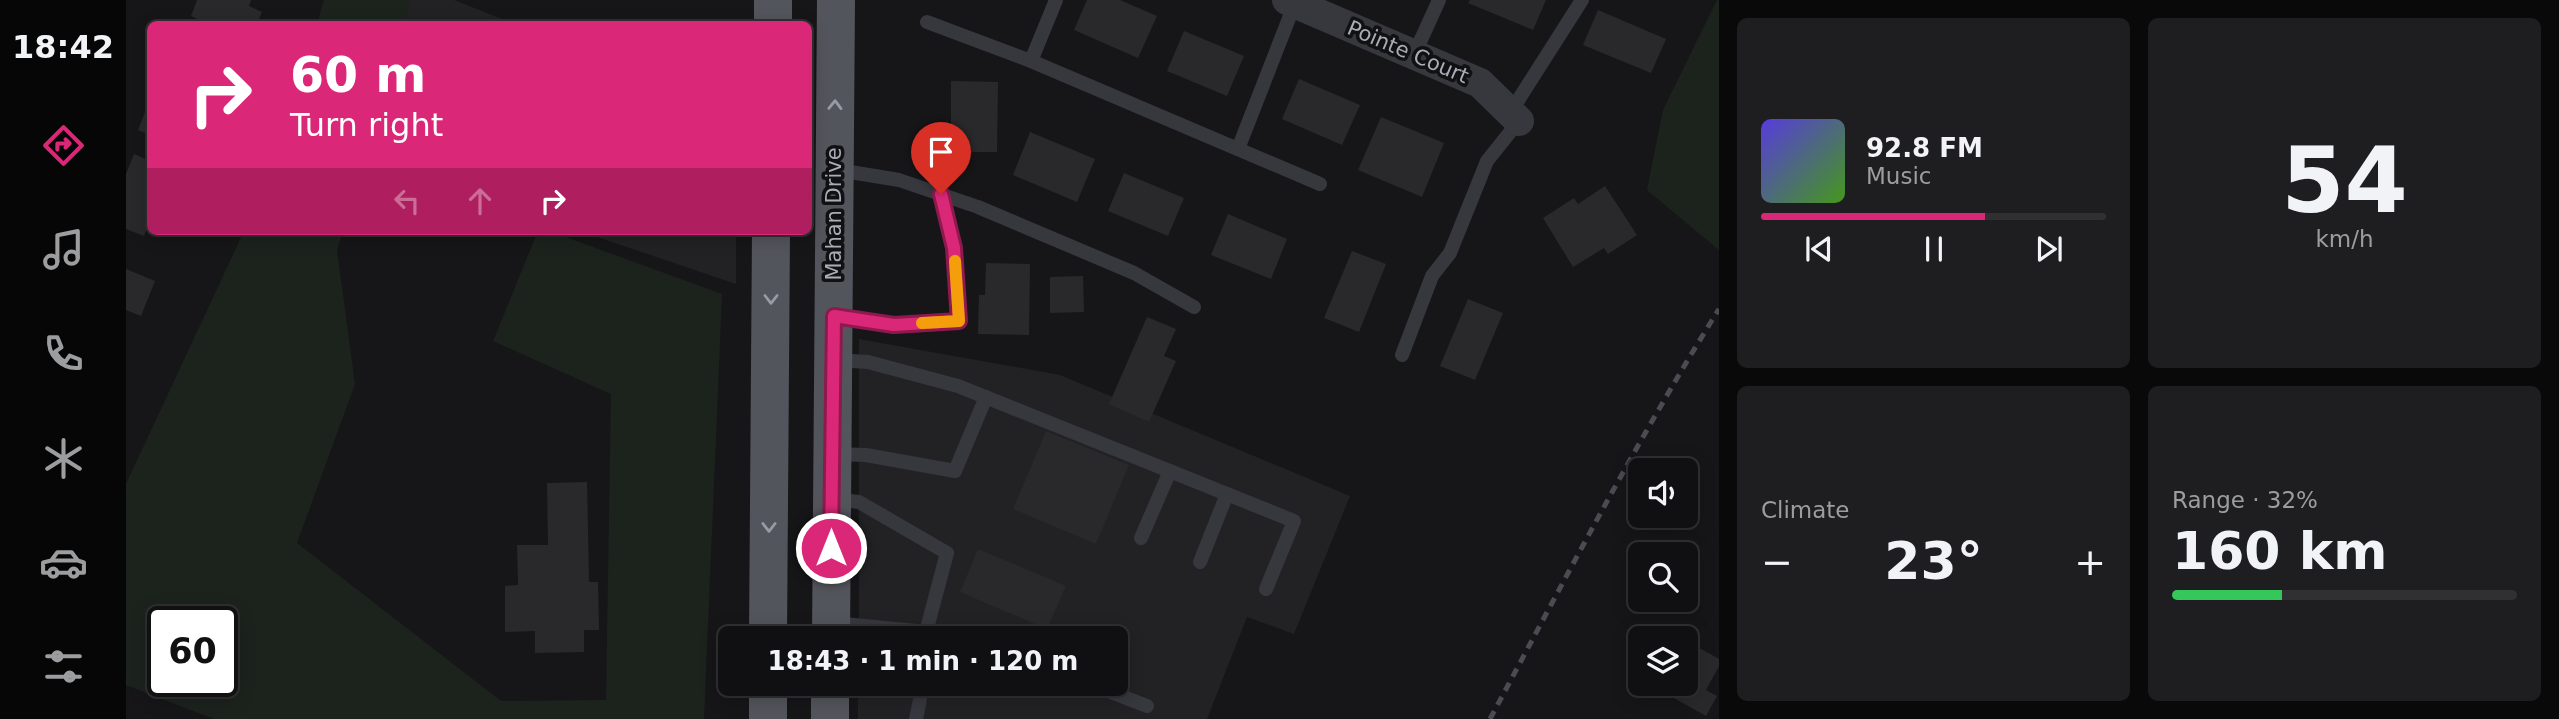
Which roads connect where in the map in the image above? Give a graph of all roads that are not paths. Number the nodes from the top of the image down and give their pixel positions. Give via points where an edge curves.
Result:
1 (773, 0) edge
2 (836, 0) edge
3 (1056, 0) edge
4 (1438, 0) edge
5 (1582, 0) edge
6 (1291, 2) edge
7 (773, 21) edge
8 (928, 22) dead end
9 (1414, 55) junction
10 (1031, 61) junction
11 (1515, 117) junction
12 (1238, 149) junction
13 (834, 169) junction
14 (1320, 184) dead end
15 (941, 194) junction
16 (821, 225) edge
17 (771, 235) edge
18 (1194, 307) dead end
19 (834, 316) junction
20 (1402, 355) dead end
21 (833, 360) junction
22 (986, 397) junction
23 (832, 454) junction
24 (1170, 471) junction
25 (1227, 494) junction
26 (832, 499) junction
27 (1141, 538) dead end
28 (1200, 562) dead end
29 (1266, 589) dead end
30 (768, 626) edge
31 (831, 626) edge
32 (928, 626) edge
33 (768, 696) edge
34 (830, 696) edge
35 (921, 696) edge
36 (1121, 696) edge
37 (1147, 706) dead end
38 (768, 719) edge
39 (830, 719) edge
40 (916, 719) edge

1 - 7 main road
13 -> 2 main road, Mahan Drive
3 - 10 lane
4 - 9 lane
5 - 11 lane
6 - 9 street, Pointe Court
6 - 12 lane
8 - 10 lane
9 - 11 street, Pointe Court via 1480,83
10 - 12 lane
11 - 20 lane via 1487,161 1450,253 1432,276
12 - 14 lane
13 - 15 lane via 899,180
13 - 16 main road, Mahan Drive
15 - 18 lane via 1135,273
15 - 19 lane via 954,248 959,321 894,325
16 - 19 main road, Mahan Drive
17 -> 30 main road
19 - 21 main road, Mahan Drive
21 - 22 lane via 868,362
21 - 23 main road, Mahan Drive
22 - 23 lane via 955,471 866,455
22 - 24 lane
23 - 26 main road, Mahan Drive
24 - 25 lane
24 - 27 lane
25 - 28 lane
25 - 29 lane via 1294,521
26 - 31 main road, Mahan Drive
26 - 32 lane via 859,502 947,552
33 - 38 main road
34 - 39 main road
35 - 40 lane
36 - 37 lane

